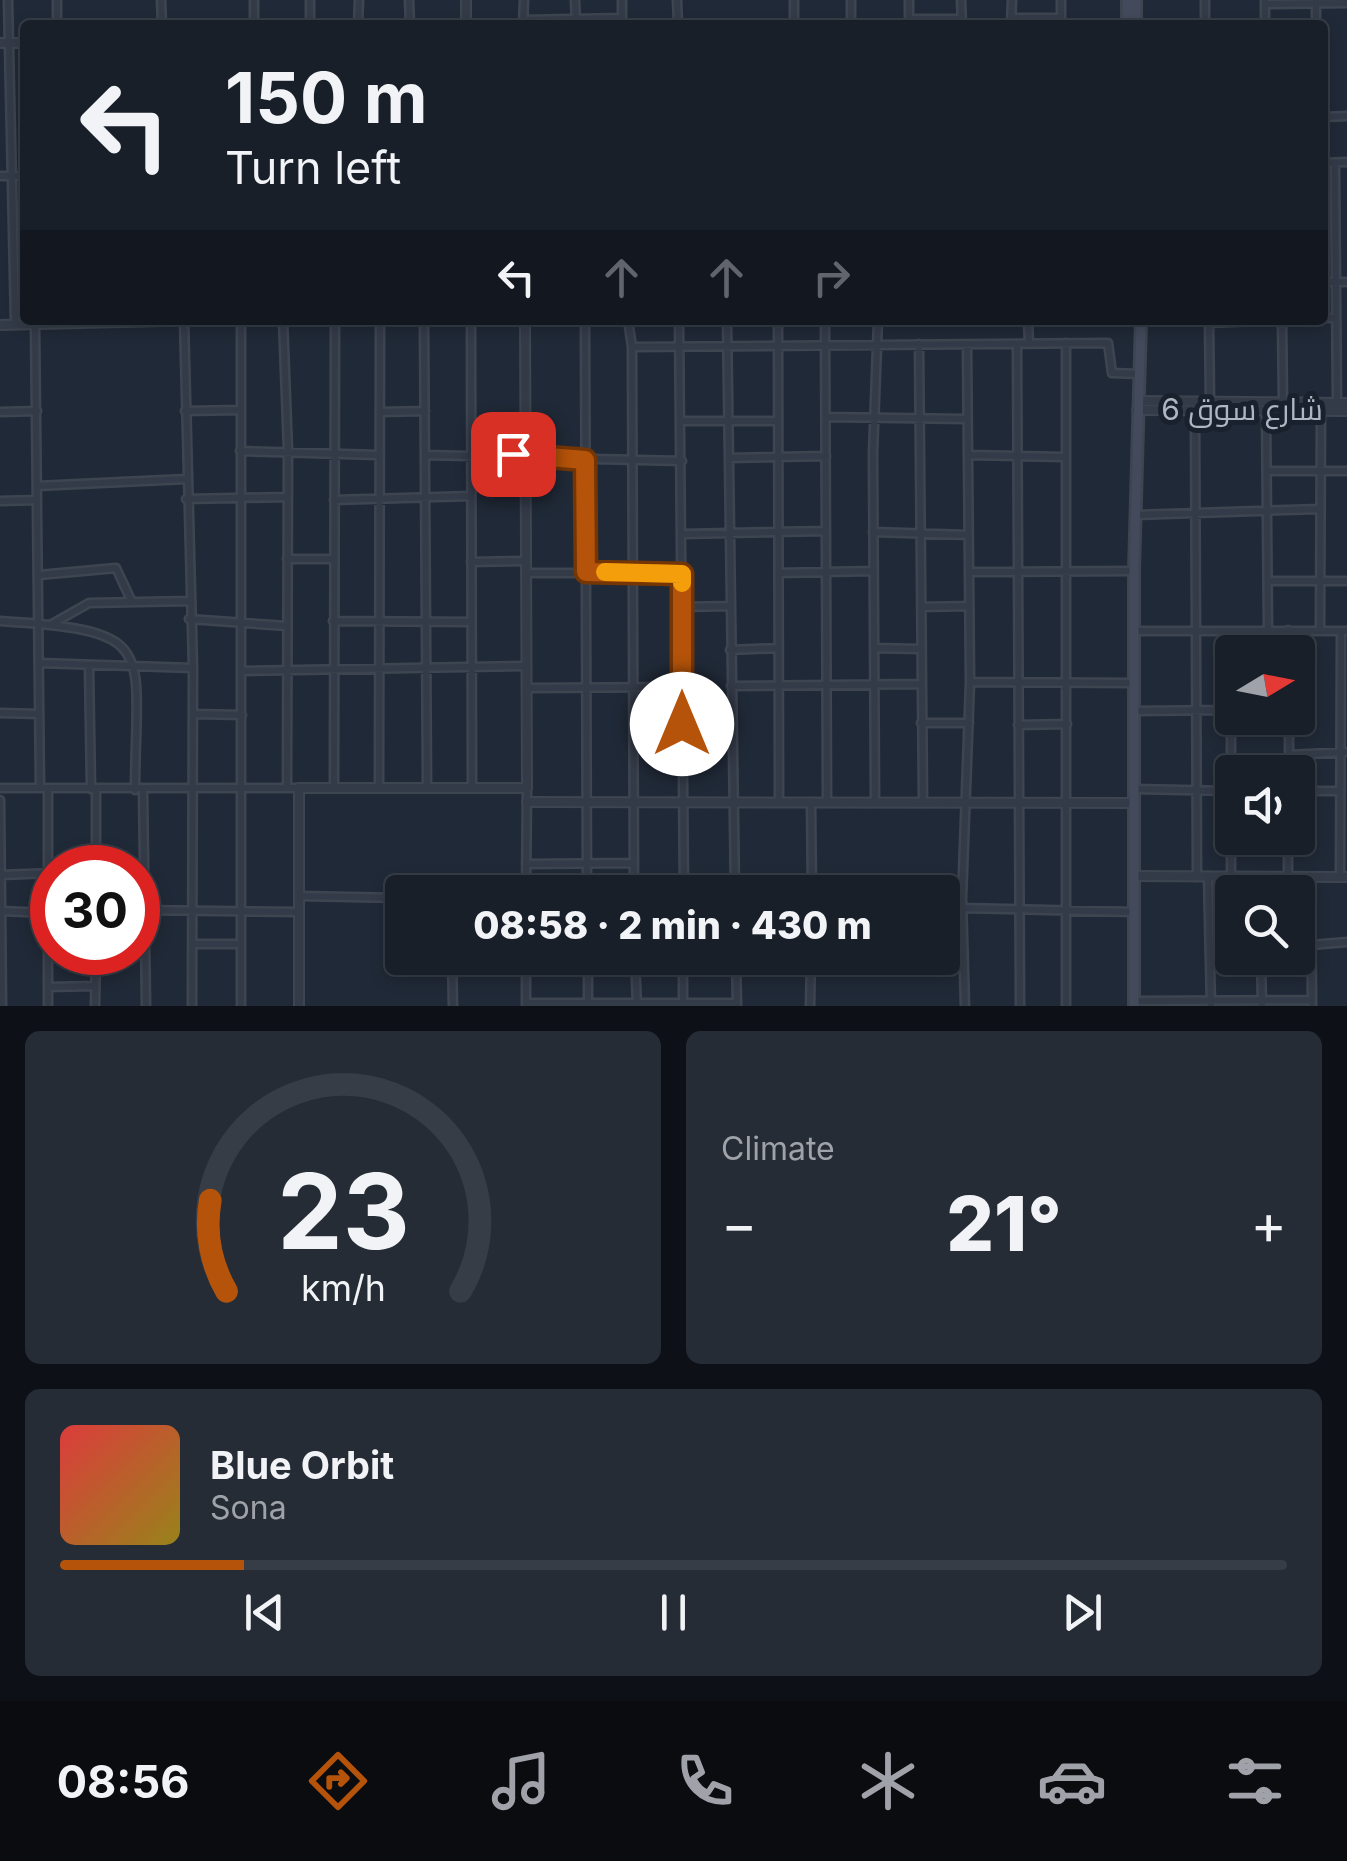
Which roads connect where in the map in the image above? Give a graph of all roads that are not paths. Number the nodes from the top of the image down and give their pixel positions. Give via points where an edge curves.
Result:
1 (6, 2) edge
2 (1264, 2) edge
3 (1316, 2) edge
4 (1347, 3) edge
5 (4, 44) edge
6 (1347, 162) edge
7 (1328, 163) edge
8 (1335, 163) junction
9 (0, 176) edge
10 (11, 176) junction
11 (20, 176) edge
12 (1335, 209) junction
13 (1347, 209) edge
14 (1328, 282) edge
15 (1336, 282) junction
16 (1347, 282) edge
17 (1328, 318) edge
18 (1336, 318) junction
19 (15, 324) junction
20 (20, 324) edge
21 (0, 325) edge
22 (35, 325) edge
23 (184, 325) edge
24 (241, 325) edge
25 (283, 325) edge
26 (335, 325) edge
27 (380, 325) edge
28 (424, 325) edge
29 (472, 325) edge
30 (524, 325) edge
31 (584, 325) edge
32 (629, 325) edge
33 (679, 325) edge
34 (727, 325) edge
35 (778, 325) edge
36 (825, 325) edge
37 (878, 325) edge
38 (1028, 325) edge
39 (1141, 325) edge
40 (1210, 325) edge
41 (1279, 325) edge
42 (778, 342) junction
43 (825, 343) junction
44 (876, 343) junction
45 (1066, 343) junction
46 (919, 344) junction
47 (1017, 344) junction
48 (1029, 344) junction
49 (681, 345) junction
50 (726, 345) junction
51 (967, 345) junction
52 (632, 347) junction
53 (1139, 374) junction
54 (1210, 403) junction
55 (1284, 403) junction
56 (1137, 406) junction
57 (1344, 406) edge
58 (240, 410) junction
59 (1195, 410) junction
60 (1266, 410) junction
61 (1321, 410) junction
62 (36, 411) junction
63 (185, 411) junction
64 (424, 411) junction
65 (0, 412) edge
66 (380, 412) junction
67 (828, 417) junction
68 (873, 417) junction
69 (920, 419) junction
70 (966, 419) junction
71 (729, 420) junction
72 (683, 421) junction
73 (778, 421) junction
74 (288, 450) junction
75 (334, 450) junction
76 (240, 451) junction
77 (471, 454) junction
78 (424, 455) junction
79 (969, 455) junction
80 (379, 456) junction
81 (526, 456) junction
82 (826, 456) junction
83 (778, 457) junction
84 (1018, 457) junction
85 (1065, 457) junction
86 (729, 458) junction
87 (585, 460) junction
88 (633, 460) junction
89 (682, 461) junction
90 (1320, 470) junction
91 (1267, 471) junction
92 (1347, 471) edge
93 (186, 479) junction
94 (37, 486) junction
95 (241, 496) junction
96 (471, 496) junction
97 (286, 497) junction
98 (424, 498) junction
99 (186, 499) junction
100 (380, 499) junction
101 (0, 500) edge
102 (37, 500) junction
103 (334, 500) junction
104 (1319, 509) junction
105 (1267, 510) junction
106 (1136, 515) junction
107 (1195, 515) junction
108 (825, 532) junction
109 (873, 532) junction
110 (778, 533) junction
111 (920, 533) junction
112 (683, 534) junction
113 (729, 535) junction
114 (968, 535) junction
115 (287, 559) junction
116 (333, 559) junction
117 (526, 560) junction
118 (471, 562) junction
119 (1017, 570) junction
120 (1067, 570) junction
121 (872, 571) junction
122 (1134, 571) junction
123 (586, 572) junction
124 (778, 572) junction
125 (826, 572) junction
126 (969, 572) junction
127 (526, 573) junction
128 (634, 573) junction
129 (682, 574) junction
130 (39, 575) junction
131 (1268, 581) junction
132 (1320, 582) junction
133 (1347, 582) edge
134 (131, 600) junction
135 (189, 600) junction
136 (682, 606) junction
137 (729, 606) junction
138 (969, 606) junction
139 (921, 607) junction
140 (0, 620) edge
141 (189, 620) junction
142 (333, 621) junction
143 (426, 621) junction
144 (379, 622) junction
145 (470, 622) junction
146 (39, 623) junction
147 (241, 623) junction
148 (52, 624) junction
149 (287, 626) junction
150 (1268, 630) junction
151 (1288, 630) junction
152 (1320, 630) junction
153 (1134, 631) junction
154 (1344, 631) edge
155 (1196, 632) junction
156 (1231, 632) junction
157 (1231, 635) edge
158 (1288, 635) edge
159 (779, 648) junction
160 (874, 648) junction
161 (920, 648) junction
162 (730, 650) junction
163 (39, 663) junction
164 (89, 666) junction
165 (527, 666) junction
166 (136, 667) junction
167 (472, 667) junction
168 (193, 668) junction
169 (426, 668) junction
170 (332, 669) junction
171 (380, 669) junction
172 (287, 670) junction
173 (242, 671) junction
174 (1343, 680) edge
175 (970, 682) junction
176 (1019, 683) junction
177 (1133, 683) junction
178 (874, 684) junction
179 (920, 684) junction
180 (1067, 684) junction
181 (730, 686) junction
182 (779, 686) junction
183 (826, 686) junction
184 (682, 687) junction
185 (527, 688) junction
186 (586, 688) junction
187 (634, 688) junction
188 (1215, 710) edge
189 (1133, 711) junction
190 (1194, 711) junction
191 (0, 713) edge
192 (39, 714) junction
193 (193, 714) junction
194 (242, 715) junction
195 (921, 723) junction
196 (969, 723) junction
197 (682, 724) junction
198 (730, 724) junction
199 (1067, 724) junction
200 (1018, 725) junction
201 (1289, 735) edge
202 (1343, 752) edge
203 (1289, 755) joint
204 (0, 788) edge
205 (44, 788) junction
206 (286, 788) junction
207 (299, 788) junction
208 (334, 788) junction
209 (378, 788) junction
210 (427, 788) junction
211 (472, 788) junction
212 (526, 788) junction
213 (93, 789) junction
214 (192, 789) junction
215 (242, 789) junction
216 (1134, 789) junction
217 (139, 790) junction
218 (1196, 790) junction
219 (1215, 791) edge
220 (1315, 791) edge
221 (1340, 791) junction
222 (0, 800) edge
223 (526, 802) junction
224 (586, 802) junction
225 (635, 802) junction
226 (682, 802) junction
227 (732, 802) junction
228 (779, 802) junction
229 (812, 802) junction
230 (827, 802) junction
231 (875, 802) junction
232 (923, 802) junction
233 (968, 802) junction
234 (1017, 803) junction
235 (1065, 803) junction
236 (1134, 803) junction
237 (48, 845) edge
238 (95, 845) edge
239 (140, 845) edge
240 (634, 862) junction
241 (587, 863) junction
242 (526, 864) junction
243 (30, 874) edge
244 (1, 875) edge
245 (526, 875) edge
246 (587, 875) edge
247 (634, 875) edge
248 (684, 875) edge
249 (734, 875) edge
250 (812, 875) edge
251 (1134, 876) junction
252 (1197, 877) junction
253 (1315, 877) edge
254 (1344, 877) edge
255 (1208, 878) junction
256 (1215, 878) edge
257 (299, 896) junction
258 (385, 898) edge
259 (962, 899) joint
260 (962, 908) junction
261 (1018, 908) junction
262 (160, 910) edge
263 (1066, 910) junction
264 (1, 911) edge
265 (191, 911) junction
266 (30, 912) edge
267 (240, 912) junction
268 (299, 912) junction
269 (1134, 912) junction
270 (1347, 942) edge
271 (192, 944) junction
272 (240, 944) junction
273 (1315, 945) edge
274 (48, 975) edge
275 (95, 975) edge
276 (144, 975) edge
277 (452, 975) edge
278 (526, 975) edge
279 (588, 975) edge
280 (636, 975) edge
281 (683, 975) edge
282 (736, 975) edge
283 (811, 975) edge
284 (1261, 975) edge
285 (1312, 975) edge
286 (95, 986) junction
287 (48, 987) junction
288 (1, 990) edge
289 (1134, 1003) edge
290 (1211, 1003) edge
291 (1262, 1003) edge
292 (1312, 1003) edge
293 (526, 1004) edge
294 (588, 1004) edge
295 (637, 1004) edge
296 (683, 1004) edge
297 (737, 1004) edge
298 (2, 1006) edge
299 (48, 1006) edge
300 (96, 1006) edge
301 (146, 1006) edge
302 (192, 1006) edge
303 (240, 1006) edge
304 (299, 1006) edge
305 (453, 1006) edge
306 (810, 1006) edge
307 (965, 1006) edge
308 (1020, 1006) edge
309 (1066, 1006) edge

1 - 5 street
2 - 3 street
3 - 4 street
5 - 10 street
6 - 8 street
7 - 8 street
8 - 12 street
9 - 10 street
10 - 11 street
10 - 19 street
12 - 13 street
12 - 15 street
14 - 15 street
15 - 16 street
15 - 18 street
17 - 18 street
18 - 57 street
19 - 20 street
19 - 21 street
22 - 62 street
23 - 63 street
24 - 58 street
25 - 74 street
26 - 75 street
27 - 66 street
28 - 64 street
29 - 77 street
30 - 81 street
31 - 87 street
32 - 52 street
33 - 49 street
34 - 50 street
35 - 42 street
36 - 43 street
37 - 44 street
38 - 48 street
39 - 53 main road
40 - 54 street
41 - 55 street
42 - 43 street
42 - 50 street
42 - 73 street
43 - 44 street
43 - 67 street
44 - 46 street
44 - 68 street
45 - 48 street
45 - 53 street via 1108,343 1112,374
45 - 85 street
46 - 51 street
46 - 69 street
47 - 48 street
47 - 51 street
47 - 84 street
49 - 50 street
49 - 52 street
49 - 72 street
50 - 71 street
51 - 70 street
52 - 88 street
53 - 56 main road
54 - 55 street, شارع سوق 6
54 - 56 street, شارع سوق 6
55 - 57 street, شارع سوق 6
56 - 59 street, شارع سوق 6
56 - 106 main road
57 - 61 street, شارع سوق 6
58 - 63 street
58 - 76 street
59 - 60 street, شارع سوق 6
59 - 107 street
60 - 61 street, شارع سوق 6
60 - 91 street
61 - 90 street
62 - 65 street
62 - 94 street
63 - 93 street
64 - 66 street
64 - 78 street
66 - 80 street
67 - 68 street
67 - 82 street
68 - 69 street
68 - 109 street
69 - 70 street
69 - 111 street
70 - 79 street
71 - 72 street
71 - 73 street
71 - 86 street
72 - 89 street
73 - 83 street
74 - 75 street
74 - 76 street
74 - 97 street
75 - 80 street
75 - 103 street
76 - 95 street
77 - 78 street
77 - 81 street
77 - 96 street
78 - 98 street
79 - 84 street
79 - 114 street
80 - 100 street
81 - 87 street
81 - 117 street
82 - 83 street
82 - 108 street
83 - 86 street
83 - 110 street
84 - 85 street
84 - 119 street
85 - 120 street
86 - 113 street
87 - 88 street
87 - 123 street
88 - 89 street
88 - 128 street
89 - 112 street
90 - 91 street
90 - 92 street
90 - 104 street
91 - 105 street
93 - 94 street
93 - 99 street
94 - 102 street
95 - 97 street
95 - 99 street
95 - 147 street
96 - 98 street
96 - 118 street
97 - 115 street
98 - 100 street
98 - 143 street
99 - 135 street
100 - 103 street
100 - 144 street
101 - 102 street
102 - 130 street
103 - 116 street
104 - 105 street
104 - 132 street
105 - 107 street
105 - 131 street
106 - 107 street
106 - 122 main road
107 - 155 street
108 - 110 street
108 - 125 street
109 - 111 street
109 - 121 street
110 - 113 street
110 - 124 street
111 - 114 street
111 - 139 street
112 - 113 street
112 - 129 street
113 - 137 street
114 - 126 street
115 - 116 street
115 - 149 street
116 - 142 street
117 - 118 street
117 - 127 street
118 - 145 street
119 - 120 street
119 - 126 street
119 - 176 street
120 - 122 street
120 - 180 street
121 - 125 street
121 - 160 street
122 - 153 main road
123 - 127 street
123 - 128 street
123 - 186 street
124 - 125 street
124 - 159 street
125 - 183 street
126 - 138 street
127 - 165 street
128 - 129 street
128 - 187 street
129 - 136 street
130 - 134 street via 116,568
130 - 146 street
131 - 132 street
131 - 150 street
132 - 133 street
132 - 152 street
134 - 135 street
134 - 148 street via 82,604
135 - 141 street
136 - 137 street
136 - 184 street
137 - 162 street
138 - 139 street
138 - 175 street
139 - 161 street
140 - 146 street
141 - 147 street
141 - 168 street
142 - 144 street
142 - 170 street
143 - 144 street
143 - 145 street
143 - 169 street
144 - 171 street
145 - 167 street
146 - 148 street
146 - 163 street
147 - 149 street
147 - 173 street
148 - 166 street via 118,640
149 - 172 street
150 - 151 street
150 - 156 street
151 - 152 street
151 - 158 street
152 - 154 street
153 - 155 street
153 - 177 main road
154 - 174 street
155 - 156 street
155 - 190 street
156 - 157 street
159 - 162 street
159 - 182 street
160 - 161 street
160 - 178 street
161 - 179 street
162 - 181 street
163 - 164 street
163 - 192 street
164 - 166 street
164 - 213 street
165 - 167 street
165 - 185 street
166 - 168 street
166 - 217 street
167 - 169 street
167 - 211 street
168 - 193 street
169 - 171 street
169 - 210 street
170 - 171 street
170 - 172 street
170 - 208 street
171 - 209 street
172 - 173 street
172 - 206 street
173 - 194 street
174 - 202 street
175 - 176 street
175 - 196 street
176 - 180 street
176 - 200 street
177 - 180 street
177 - 189 main road
178 - 179 street
178 - 183 street
178 - 231 street
179 - 195 street
180 - 199 street
181 - 182 street
181 - 198 street
182 - 183 street
182 - 228 street
183 - 230 street
184 - 187 street
184 - 197 street
185 - 186 street
185 - 212 street
186 - 187 street
186 - 224 street
187 - 225 street
188 - 190 street
189 - 190 street
189 - 216 main road
190 - 218 street
191 - 192 street
192 - 205 street
193 - 194 street
193 - 214 street
194 - 215 street
195 - 196 street
195 - 232 street
196 - 233 street
197 - 198 street
197 - 226 street
198 - 227 street
199 - 200 street
199 - 235 street
200 - 234 street
201 - 203 street
202 - 203 street
202 - 221 street
204 - 205 street
205 - 213 street
205 - 237 street
206 - 207 street
206 - 215 street
207 - 208 street
207 - 257 street
208 - 209 street
209 - 210 street
210 - 211 street
211 - 212 street
212 - 223 street
213 - 217 street
213 - 238 street
214 - 215 street
214 - 217 street
214 - 265 street
215 - 267 street
216 - 218 street
216 - 236 main road
217 - 239 street
218 - 219 street
218 - 252 street
220 - 221 street
221 - 254 street
222 - 244 street
223 - 224 street
223 - 242 street
224 - 225 street
224 - 241 street
225 - 226 street
225 - 240 street
226 - 227 street
226 - 248 street
227 - 228 street
227 - 249 street
228 - 229 street
229 - 230 street
229 - 250 street
230 - 231 street
231 - 232 street
232 - 233 street
233 - 234 street
233 - 259 street
234 - 235 street
234 - 261 street
235 - 236 street
235 - 263 street
236 - 251 main road
240 - 241 street
240 - 247 street
241 - 242 street
241 - 246 street
242 - 245 street
243 - 244 street
244 - 264 street
251 - 252 street
251 - 269 main road
252 - 255 street
253 - 254 street
255 - 256 street
255 - 290 street
257 - 258 street
257 - 268 street
259 - 260 street
260 - 261 street
260 - 307 street
261 - 263 street
261 - 308 street
262 - 265 street
263 - 269 street
263 - 309 street
264 - 266 street
264 - 288 street
265 - 267 street
265 - 271 street
267 - 268 street
267 - 272 street
268 - 304 street
269 - 289 main road
270 - 273 street
271 - 272 street
271 - 302 street
272 - 303 street
274 - 287 street
275 - 286 street
276 - 301 street
277 - 305 street
278 - 293 street
279 - 294 street
280 - 295 street
281 - 296 street
282 - 297 street
283 - 306 street
284 - 291 street
285 - 292 street
286 - 287 street
286 - 300 street
287 - 299 street
288 - 298 street
289 - 290 street
290 - 291 street
291 - 292 street
293 - 294 street
294 - 295 street
295 - 296 street
296 - 297 street

